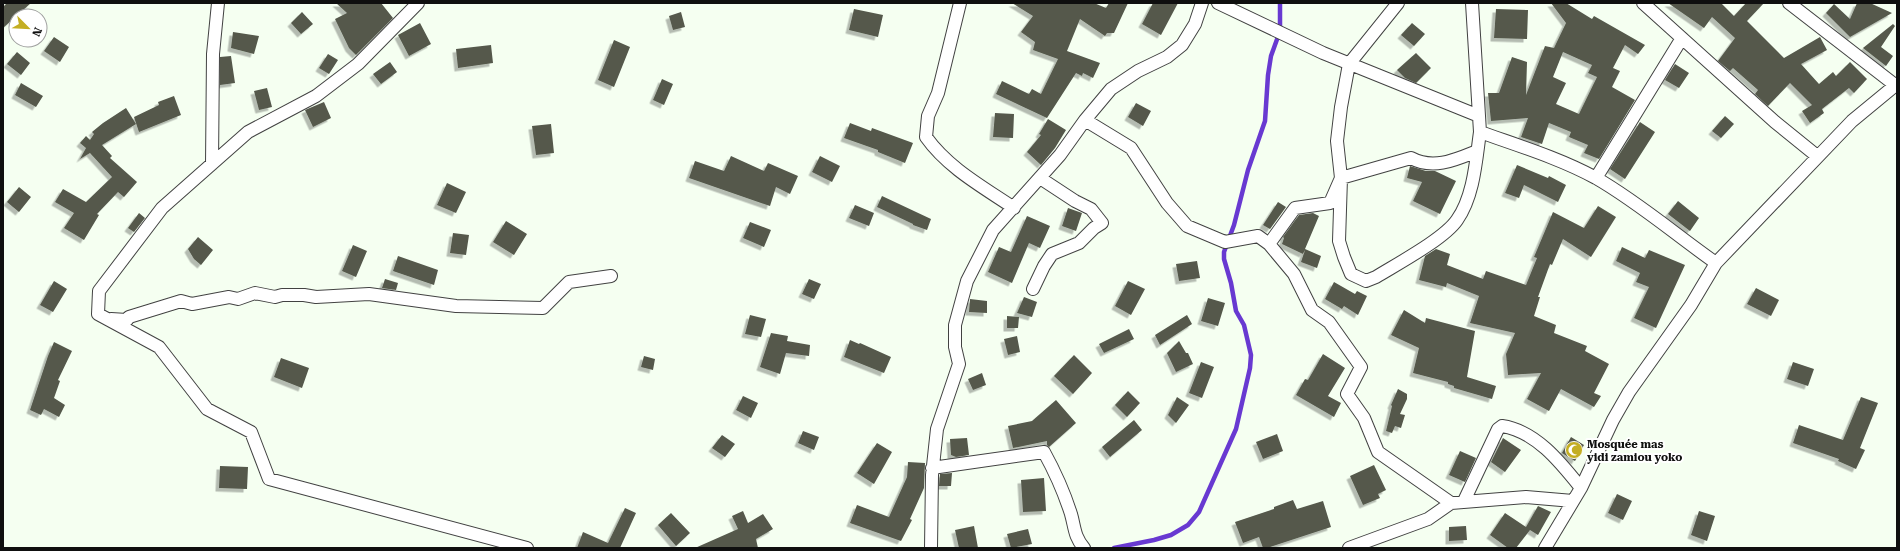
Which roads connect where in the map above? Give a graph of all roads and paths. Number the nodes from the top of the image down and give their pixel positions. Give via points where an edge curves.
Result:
1 (218, 3) edge
2 (418, 3) edge
3 (960, 3) edge
4 (1202, 3) edge
5 (1218, 3) edge
6 (1398, 3) edge
7 (1472, 3) edge
8 (1643, 3) edge
9 (1789, 3) edge
10 (1682, 38) junction
11 (1349, 64) junction
12 (1896, 85) edge
13 (1479, 116) junction
14 (1085, 120) junction
15 (1480, 132) junction
16 (1477, 151) junction
17 (1817, 156) junction
18 (212, 164) junction
19 (1040, 178) junction
20 (1341, 178) junction
21 (1596, 178) junction
22 (1014, 208) junction
23 (1269, 244) junction
24 (1716, 263) junction
25 (610, 276) dead end
26 (1034, 289) dead end
27 (98, 314) junction
28 (932, 468) junction
29 (1581, 488) junction
30 (1464, 501) junction
31 (1572, 501) junction
32 (1451, 503) junction
33 (527, 548) edge
34 (931, 548) edge
35 (1084, 548) edge
36 (1349, 548) edge
37 (1545, 548) edge

1 - 18 street via 213,54
2 - 18 street via 358,64 316,96 248,132
3 - 22 street via 938,93 928,116 926,137 936,152 952,166
4 - 14 street via 1195,24 1182,45 1167,57 1138,71 1111,89
5 - 11 street
6 - 11 street
7 - 13 street
8 - 10 street
9 - 12 street
10 - 17 street via 1774,122
10 - 21 street
11 - 13 street
11 - 20 street via 1337,141
12 - 17 street via 1852,121
13 - 15 street
14 - 19 street
14 - 23 street via 1131,148 1167,202 1187,226 1225,242 1258,236
15 - 16 street
15 - 21 street via 1564,162
16 - 20 street via 1452,161 1430,164 1411,158
16 - 20 street via 1465,206 1456,222 1435,240 1366,281 1351,274 1339,240
17 - 24 street
18 - 27 street via 158,214 99,291
19 - 22 street
19 - 26 street via 1092,210 1102,223 1079,243 1052,254
20 - 23 street via 1330,203 1295,208
21 - 24 street via 1628,198
22 - 28 street via 993,230 967,281 955,325 955,347 959,364 937,429
23 - 32 street via 1294,274 1312,310 1329,322 1361,367 1347,394 1364,418 1378,452
24 - 29 street via 1691,306 1629,392
25 - 27 street via 569,282 543,308 456,306 369,294 275,297 255,293 238,299 229,297 192,304 181,301 129,317 127,320 111,319
27 - 33 street via 159,347 207,409 251,432 269,479
28 - 34 street
28 - 35 street via 1044,452 1055,472 1071,516 1076,539
29 - 30 street via 1562,464 1543,446 1530,437 1502,426 1498,429
29 - 31 street
30 - 31 street via 1526,497
30 - 32 street
31 - 37 street
32 - 36 street via 1428,519

